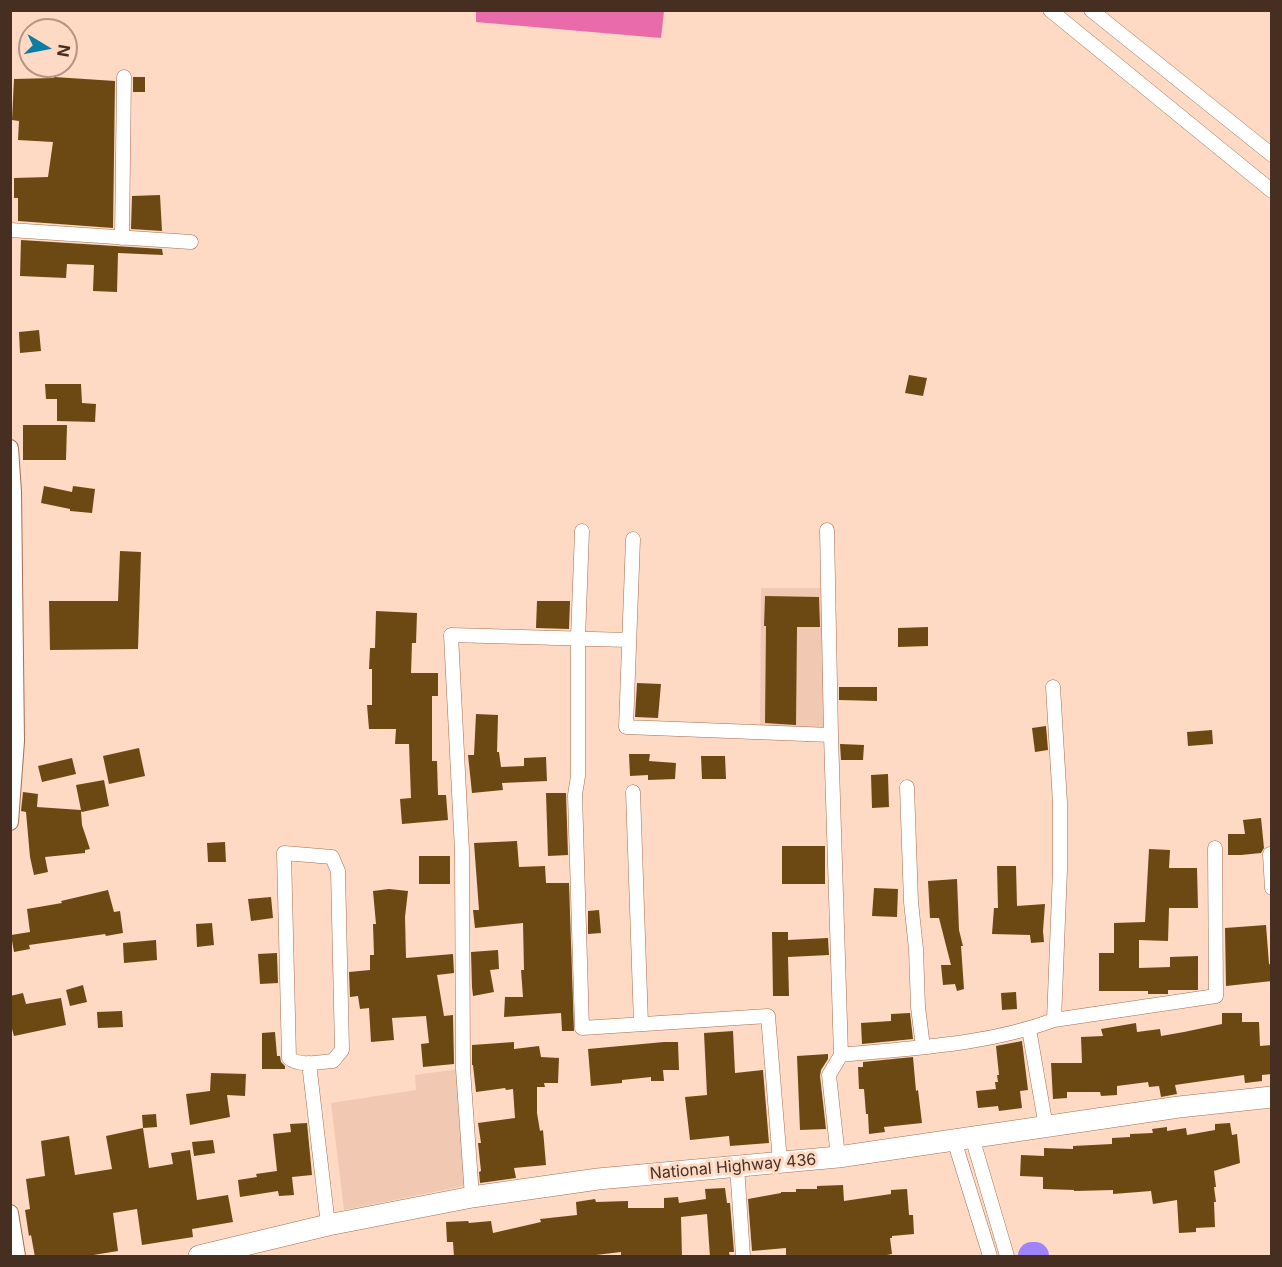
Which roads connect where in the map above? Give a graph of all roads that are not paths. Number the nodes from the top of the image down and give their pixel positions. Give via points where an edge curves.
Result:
1 (1050, 10) edge
2 (1091, 10) edge
3 (124, 77) dead end
4 (1272, 155) edge
5 (1272, 191) edge
6 (10, 230) edge
7 (123, 238) junction
8 (191, 242) dead end
9 (10, 448) edge
10 (12, 492) edge
11 (827, 530) dead end
12 (582, 531) dead end
13 (633, 539) dead end
14 (578, 638) junction
15 (628, 640) junction
16 (1053, 687) dead end
17 (831, 735) junction
18 (907, 787) dead end
19 (633, 792) dead end
20 (10, 822) edge
21 (1215, 848) dead end
22 (1272, 854) edge
23 (1272, 888) edge
24 (1054, 1020) junction
25 (641, 1024) junction
26 (1029, 1029) junction
27 (923, 1047) junction
28 (841, 1055) junction
29 (309, 1063) junction
30 (1272, 1097) edge
31 (1046, 1127) junction
32 (963, 1139) junction
33 (838, 1157) junction
34 (780, 1162) junction
35 (736, 1166) junction
36 (472, 1197) junction
37 (10, 1213) edge
38 (328, 1225) junction
39 (17, 1257) edge
40 (199, 1257) edge
41 (743, 1257) edge
42 (990, 1257) edge
43 (1007, 1257) edge

1 - 5 street
2 - 4 street
3 - 7 street
6 - 7 street
7 - 8 street
9 - 10 street
10 - 20 street via 16,741
11 - 17 street
12 - 14 street
13 - 15 street
14 - 15 street
14 - 25 street via 575,795 582,1028
14 - 36 street via 451,635 462,851 463,1069
15 - 17 street via 626,727
16 - 24 street via 1060,802
17 - 28 street
18 - 27 street via 911,902
19 - 25 street
21 - 24 street via 1216,996
22 - 23 street
24 - 26 street
25 - 34 street via 768,1016
26 - 27 street
26 - 31 street
27 - 28 street
28 - 33 street via 829,1075
29 - 29 street via 333,1061 342,1050 338,871 332,857 284,854 289,1058
29 - 38 street
30 - 31 main road, National Highway 436
31 - 32 main road, National Highway 436
32 - 33 main road, National Highway 436
32 - 42 street via 970,1193
32 - 43 street via 986,1188
33 - 34 main road, National Highway 436
34 - 35 main road, National Highway 436
35 - 36 main road, National Highway 436 via 598,1179
35 - 41 street
36 - 38 main road, National Highway 436
37 - 39 street
38 - 40 main road, National Highway 436

